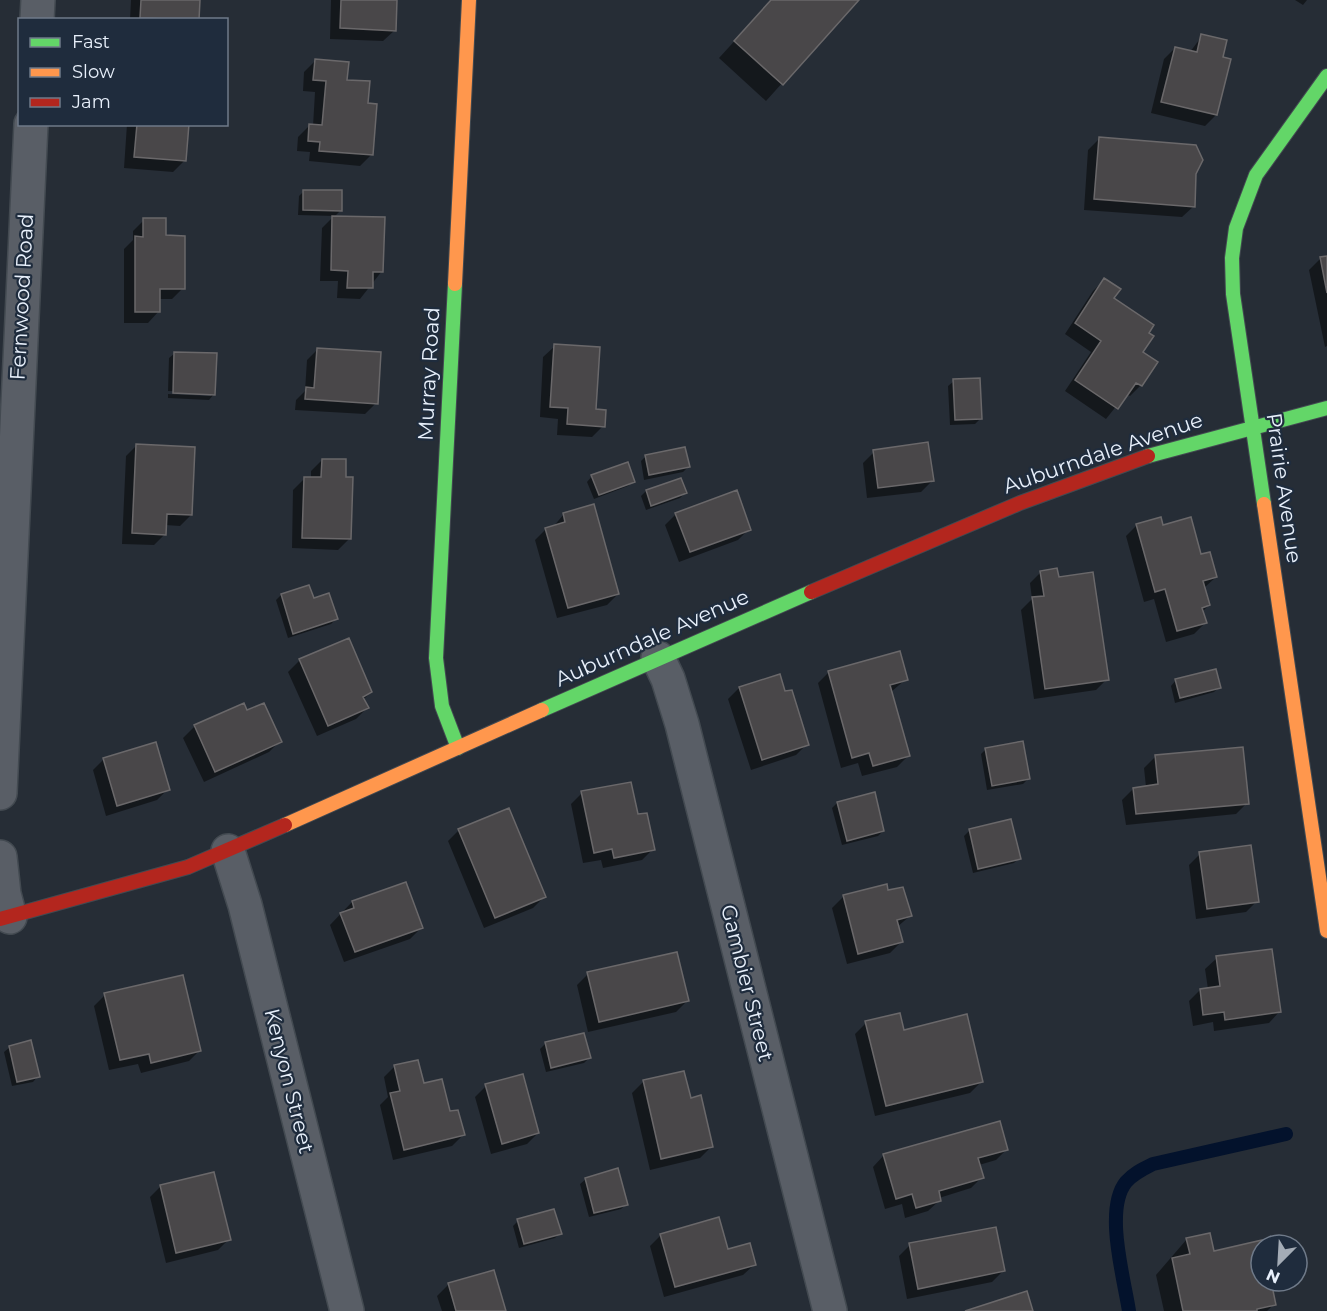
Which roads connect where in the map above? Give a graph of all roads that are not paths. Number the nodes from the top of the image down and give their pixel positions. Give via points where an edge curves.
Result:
1 (38, 0) edge
2 (469, 0) edge
3 (37, 18) edge
4 (1327, 76) edge
5 (31, 126) edge
6 (12, 262) edge
7 (1327, 408) edge
8 (1254, 425) junction
9 (658, 658) junction
10 (458, 747) junction
11 (0, 793) edge
12 (228, 851) junction
13 (0, 857) edge
14 (5, 918) edge
15 (1327, 931) edge
16 (347, 1311) edge
17 (830, 1311) edge

1 - 3 street
2 - 10 street, Murray Road via 436,658 442,706
4 - 8 street, Prairie Avenue via 1256,172 1232,237 1233,294
5 - 6 street, Fernwood Road
6 - 11 street, Fernwood Road
7 - 8 street, Auburndale Avenue
8 - 9 street, Auburndale Avenue via 1165,450 1057,488
8 - 15 street, Prairie Avenue
9 - 10 street, Auburndale Avenue
9 - 17 street, Gambier Street via 682,724
10 - 12 street, Auburndale Avenue
12 - 14 street, Auburndale Avenue via 188,867
12 - 16 street, Kenyon Street
13 - 14 street

